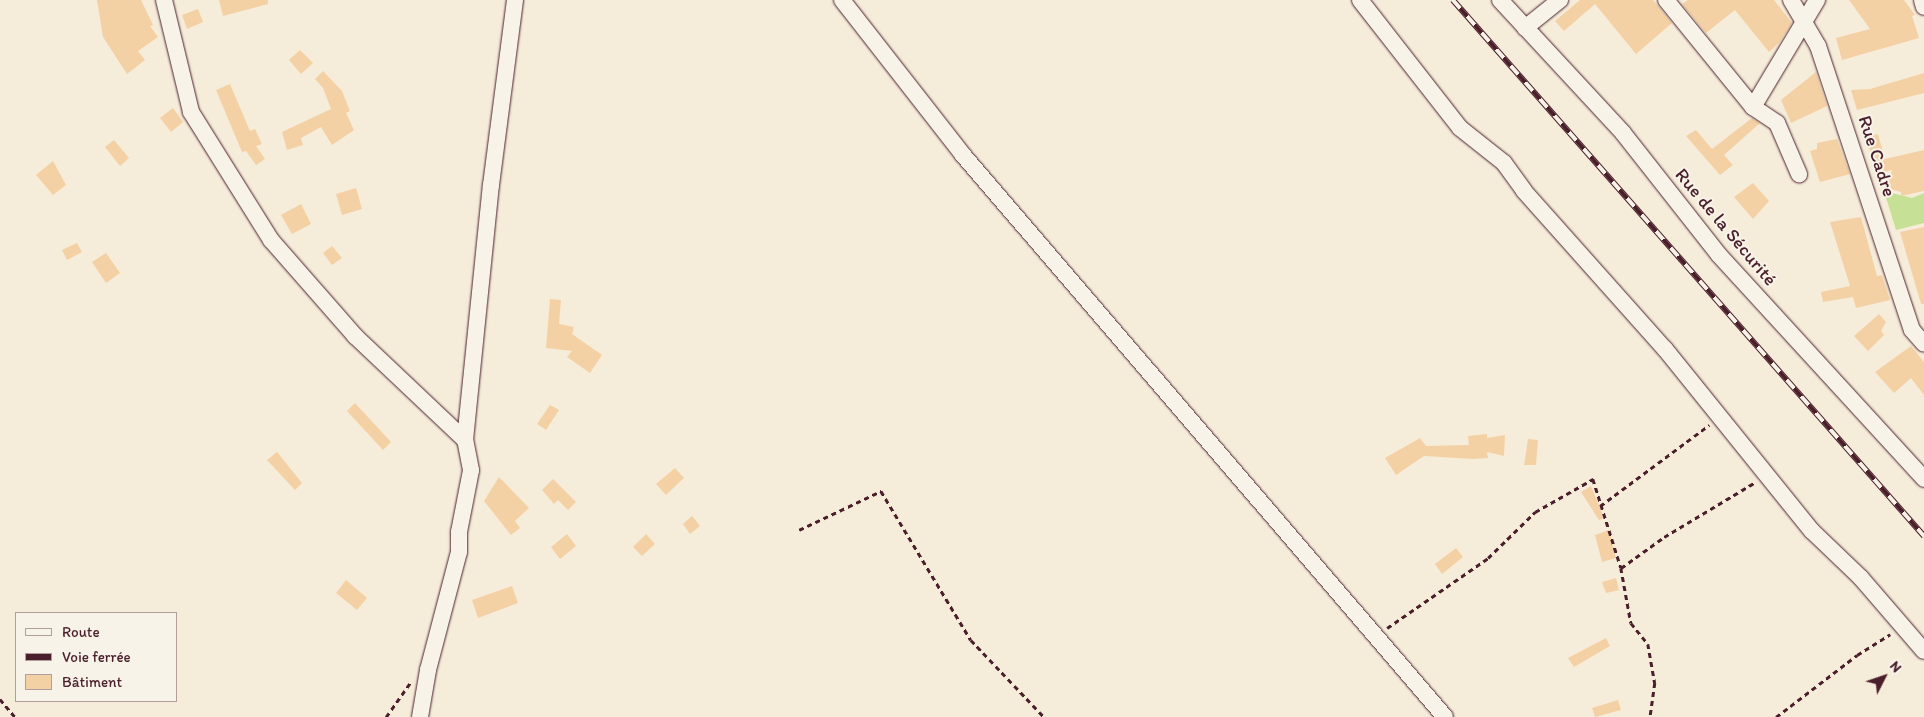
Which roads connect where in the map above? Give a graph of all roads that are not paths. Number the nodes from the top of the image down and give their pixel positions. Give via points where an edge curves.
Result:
1 (164, 0) edge
2 (515, 0) edge
3 (842, 0) edge
4 (1360, 0) edge
5 (1500, 0) edge
6 (1560, 0) edge
7 (1666, 0) edge
8 (1791, 0) edge
9 (1817, 0) edge
10 (1922, 0) edge
11 (1924, 7) edge
12 (1803, 20) junction
13 (1525, 28) junction
14 (1753, 107) junction
15 (1800, 174) dead end
16 (1918, 328) edge
17 (1924, 344) edge
18 (465, 440) junction
19 (1924, 479) edge
20 (1924, 652) edge
21 (420, 717) edge
22 (1445, 717) edge

1 - 18 street via 191,112 271,240 354,336
2 - 18 street via 490,185
3 - 22 street via 963,155
4 - 20 street via 1460,128 1504,163 1524,191 1665,349 1766,474
5 - 13 street, Rue de la Sécurité
6 - 13 street
7 - 14 street
8 - 12 street, Rue Cadre
9 - 12 street
10 - 11 street
12 - 14 street via 1796,41
12 - 16 street, Rue Cadre via 1818,46
13 - 19 street, Rue de la Sécurité via 1623,134 1719,255
14 - 15 street via 1777,123
16 - 17 street
18 - 21 street via 471,470 458,532 459,552 428,670

